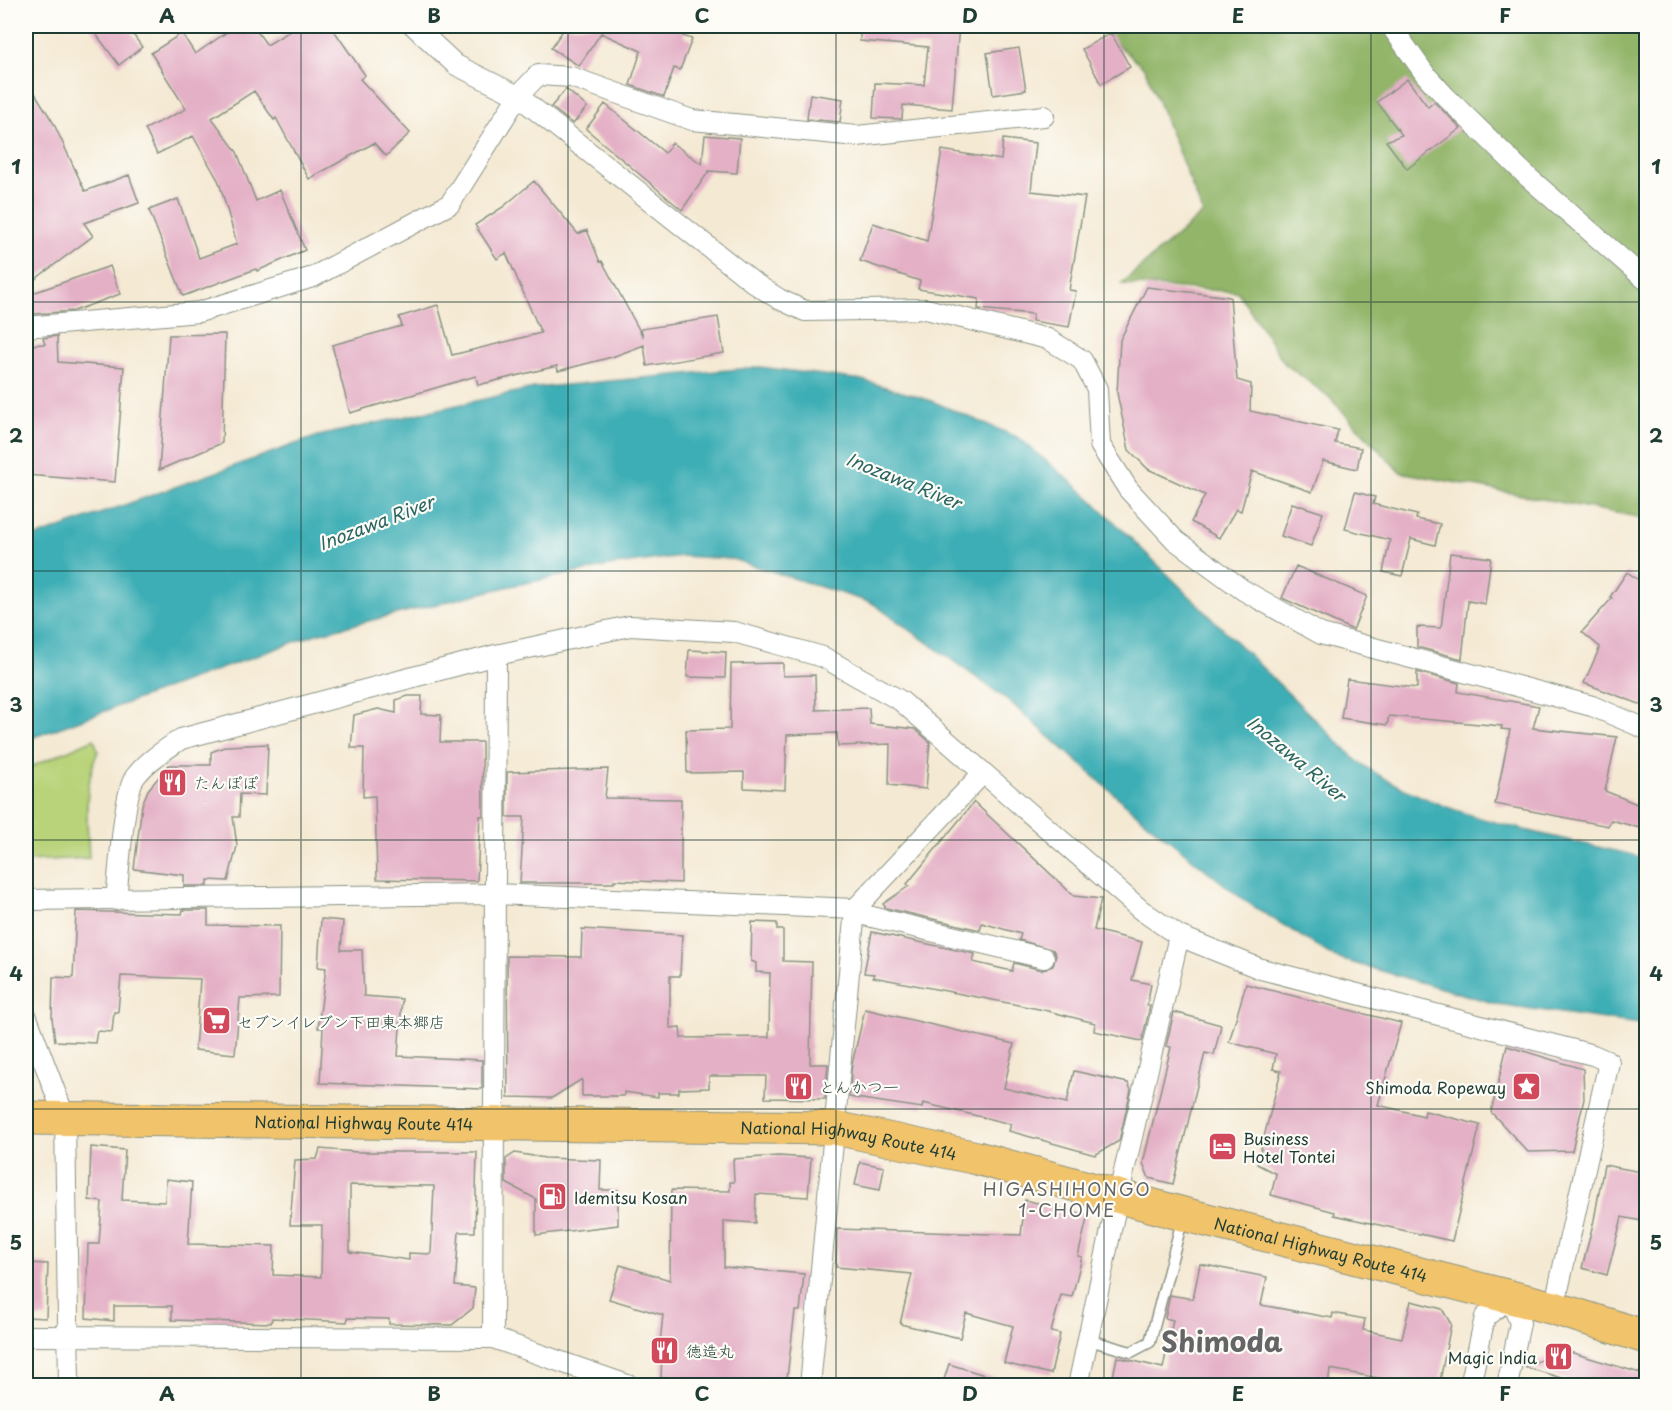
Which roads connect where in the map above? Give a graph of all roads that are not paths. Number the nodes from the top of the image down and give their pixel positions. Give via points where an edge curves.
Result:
1 (414, 26) edge
2 (1391, 26) edge
3 (518, 96) junction
4 (1044, 116) dead end
5 (1647, 280) edge
6 (26, 327) edge
7 (496, 655) junction
8 (1647, 729) edge
9 (982, 774) junction
10 (496, 894) junction
11 (26, 900) edge
12 (116, 900) junction
13 (855, 909) junction
14 (1179, 936) junction
15 (1044, 958) dead end
16 (26, 1015) edge
17 (26, 1118) edge
18 (65, 1118) junction
19 (492, 1124) junction
20 (835, 1128) junction
21 (1118, 1197) junction
22 (1183, 1214) junction
23 (1510, 1298) junction
24 (1554, 1308) junction
25 (26, 1336) edge
26 (70, 1336) junction
27 (1647, 1337) edge
28 (493, 1338) junction
29 (1089, 1340) junction
30 (69, 1386) edge
31 (630, 1386) edge
32 (810, 1386) edge
33 (1078, 1386) edge
34 (1470, 1386) edge
35 (1506, 1386) edge

1 - 3 street via 456,65
2 - 5 street via 1445,96 1528,177
3 - 4 street via 538,75 571,77 692,120 857,136
3 - 6 street via 450,204 313,277 199,312
3 - 8 street via 779,299 805,311 926,309 1048,339 1082,360 1097,389 1100,445 1128,489 1175,540 1243,590 1321,634 1592,706
7 - 9 street via 630,626 734,632 823,657 891,695
7 - 10 street
7 - 12 street via 181,739 154,758 134,779 128,798
9 - 13 street
9 - 14 street via 1142,910
10 - 12 street
10 - 13 street
10 - 19 street
11 - 12 street
13 - 15 street via 868,916
13 - 20 street
14 - 21 street
14 - 24 street via 1261,969 1593,1054 1609,1062
16 - 18 street
17 - 18 highway, National Highway Route 414
18 - 19 highway, National Highway Route 414
18 - 26 street
19 - 20 highway, National Highway Route 414
19 - 28 street
20 - 21 highway, National Highway Route 414 via 977,1158
20 - 32 street
21 - 22 highway, National Highway Route 414
21 - 29 street
22 - 23 highway, National Highway Route 414
22 - 29 lane via 1150,1342 1131,1352
23 - 24 highway, National Highway Route 414
23 - 34 street via 1485,1317
23 - 35 street via 1520,1323
24 - 27 highway, National Highway Route 414
25 - 26 street
26 - 28 street
26 - 30 street
28 - 31 street
29 - 33 street

